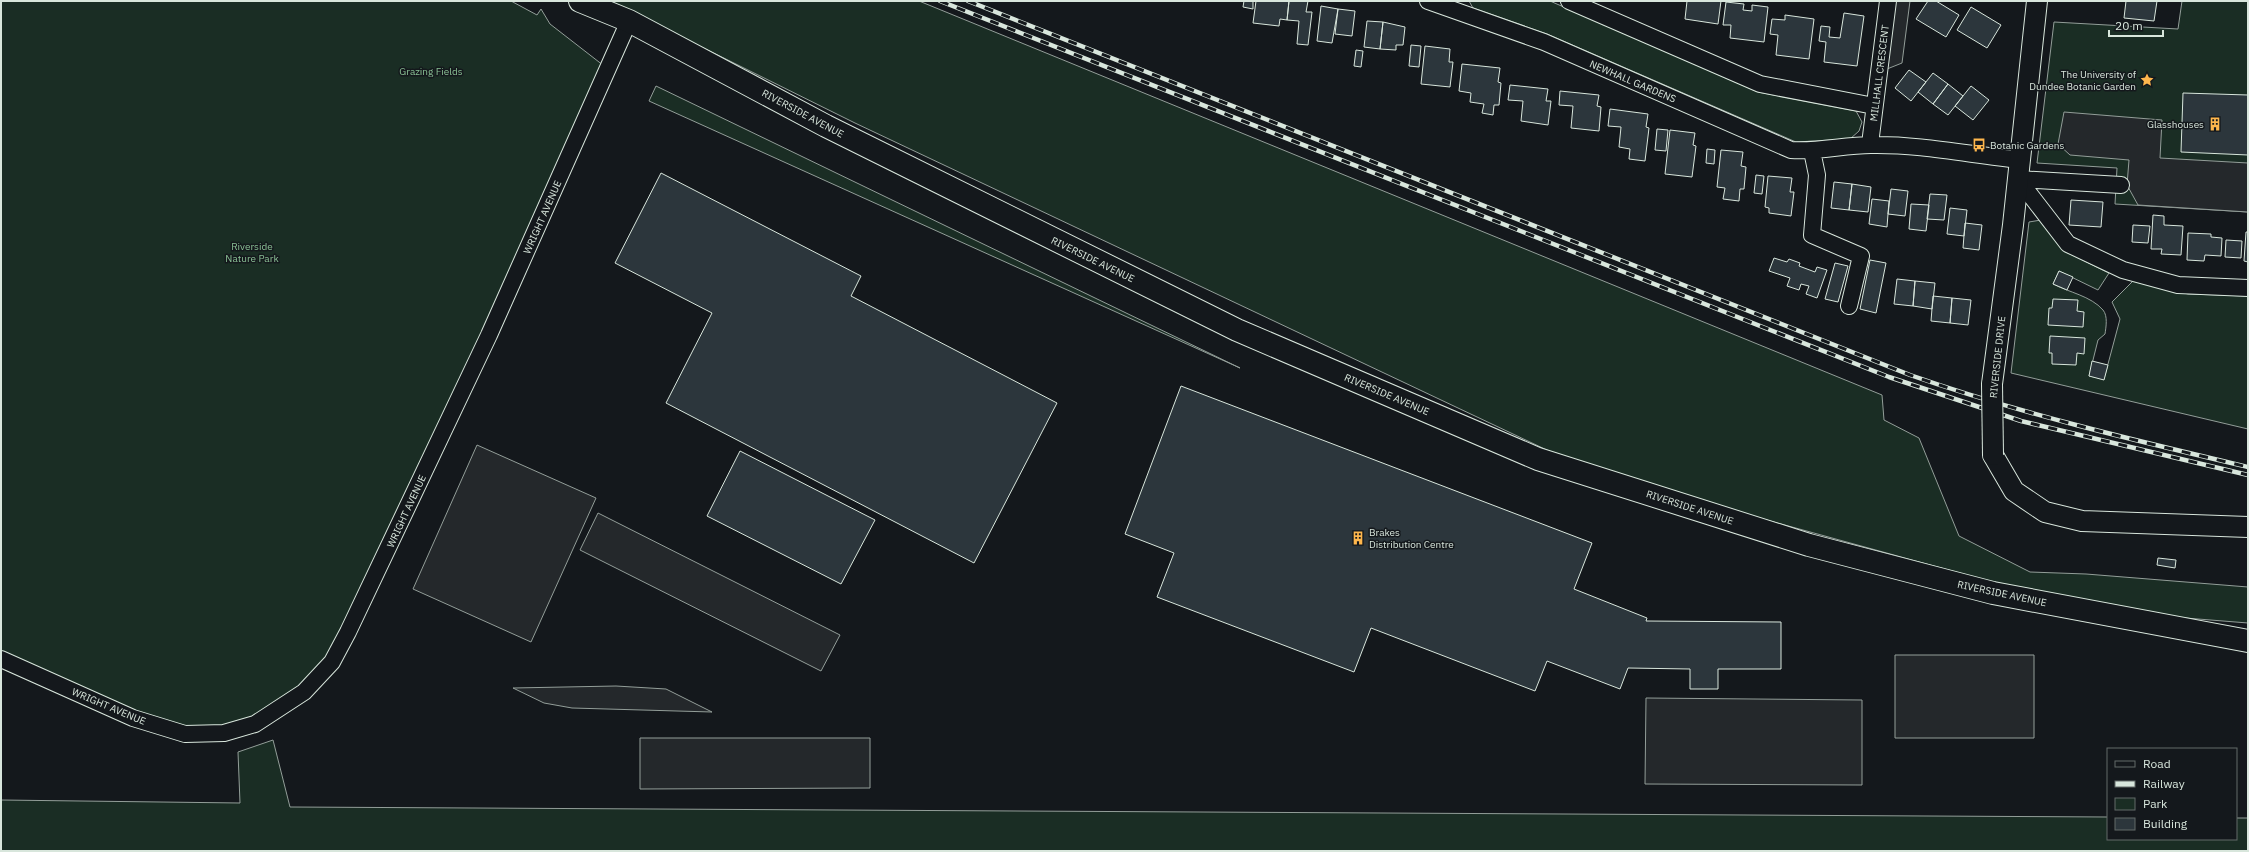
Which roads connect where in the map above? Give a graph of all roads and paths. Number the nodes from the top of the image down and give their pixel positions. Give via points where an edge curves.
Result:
1 (580, 1) edge
2 (1428, 1) edge
3 (1569, 1) edge
4 (1888, 1) edge
5 (2037, 1) edge
6 (1455, 6) edge
7 (629, 21) junction
8 (1874, 106) junction
9 (1870, 144) junction
10 (1812, 151) junction
11 (2019, 170) junction
12 (2121, 185) dead end
13 (2248, 288) edge
14 (1849, 306) dead end
15 (2248, 527) edge
16 (2248, 641) edge
17 (1, 659) edge

1 - 7 main road, RIVERSIDE AVENUE
2 - 6 street, NEWHALL GARDENS
3 - 8 street via 1760,84
4 - 8 street, MILLHALL CRESCENT
5 - 11 street, RIVERSIDE DRIVE
6 - 10 street, NEWHALL GARDENS via 1791,150
7 - 16 main road, RIVERSIDE AVENUE via 826,126 1237,330 1538,459 1809,545 1993,592
7 - 17 street, WRIGHT AVENUE via 489,335 348,632 332,662 304,692 255,724 224,733 184,734 133,718
8 - 9 street, MILLHALL CRESCENT
9 - 10 street, NEWHALL GARDENS
9 - 11 street, NEWHALL GARDENS via 1904,146
10 - 14 street via 1817,175 1812,235 1861,256
11 - 12 street, NEWHALL GARDENS
11 - 13 street via 2068,244 2123,270 2178,285
11 - 15 street, RIVERSIDE DRIVE, bridge via 1992,384 1993,455 2014,491 2045,512 2082,521

